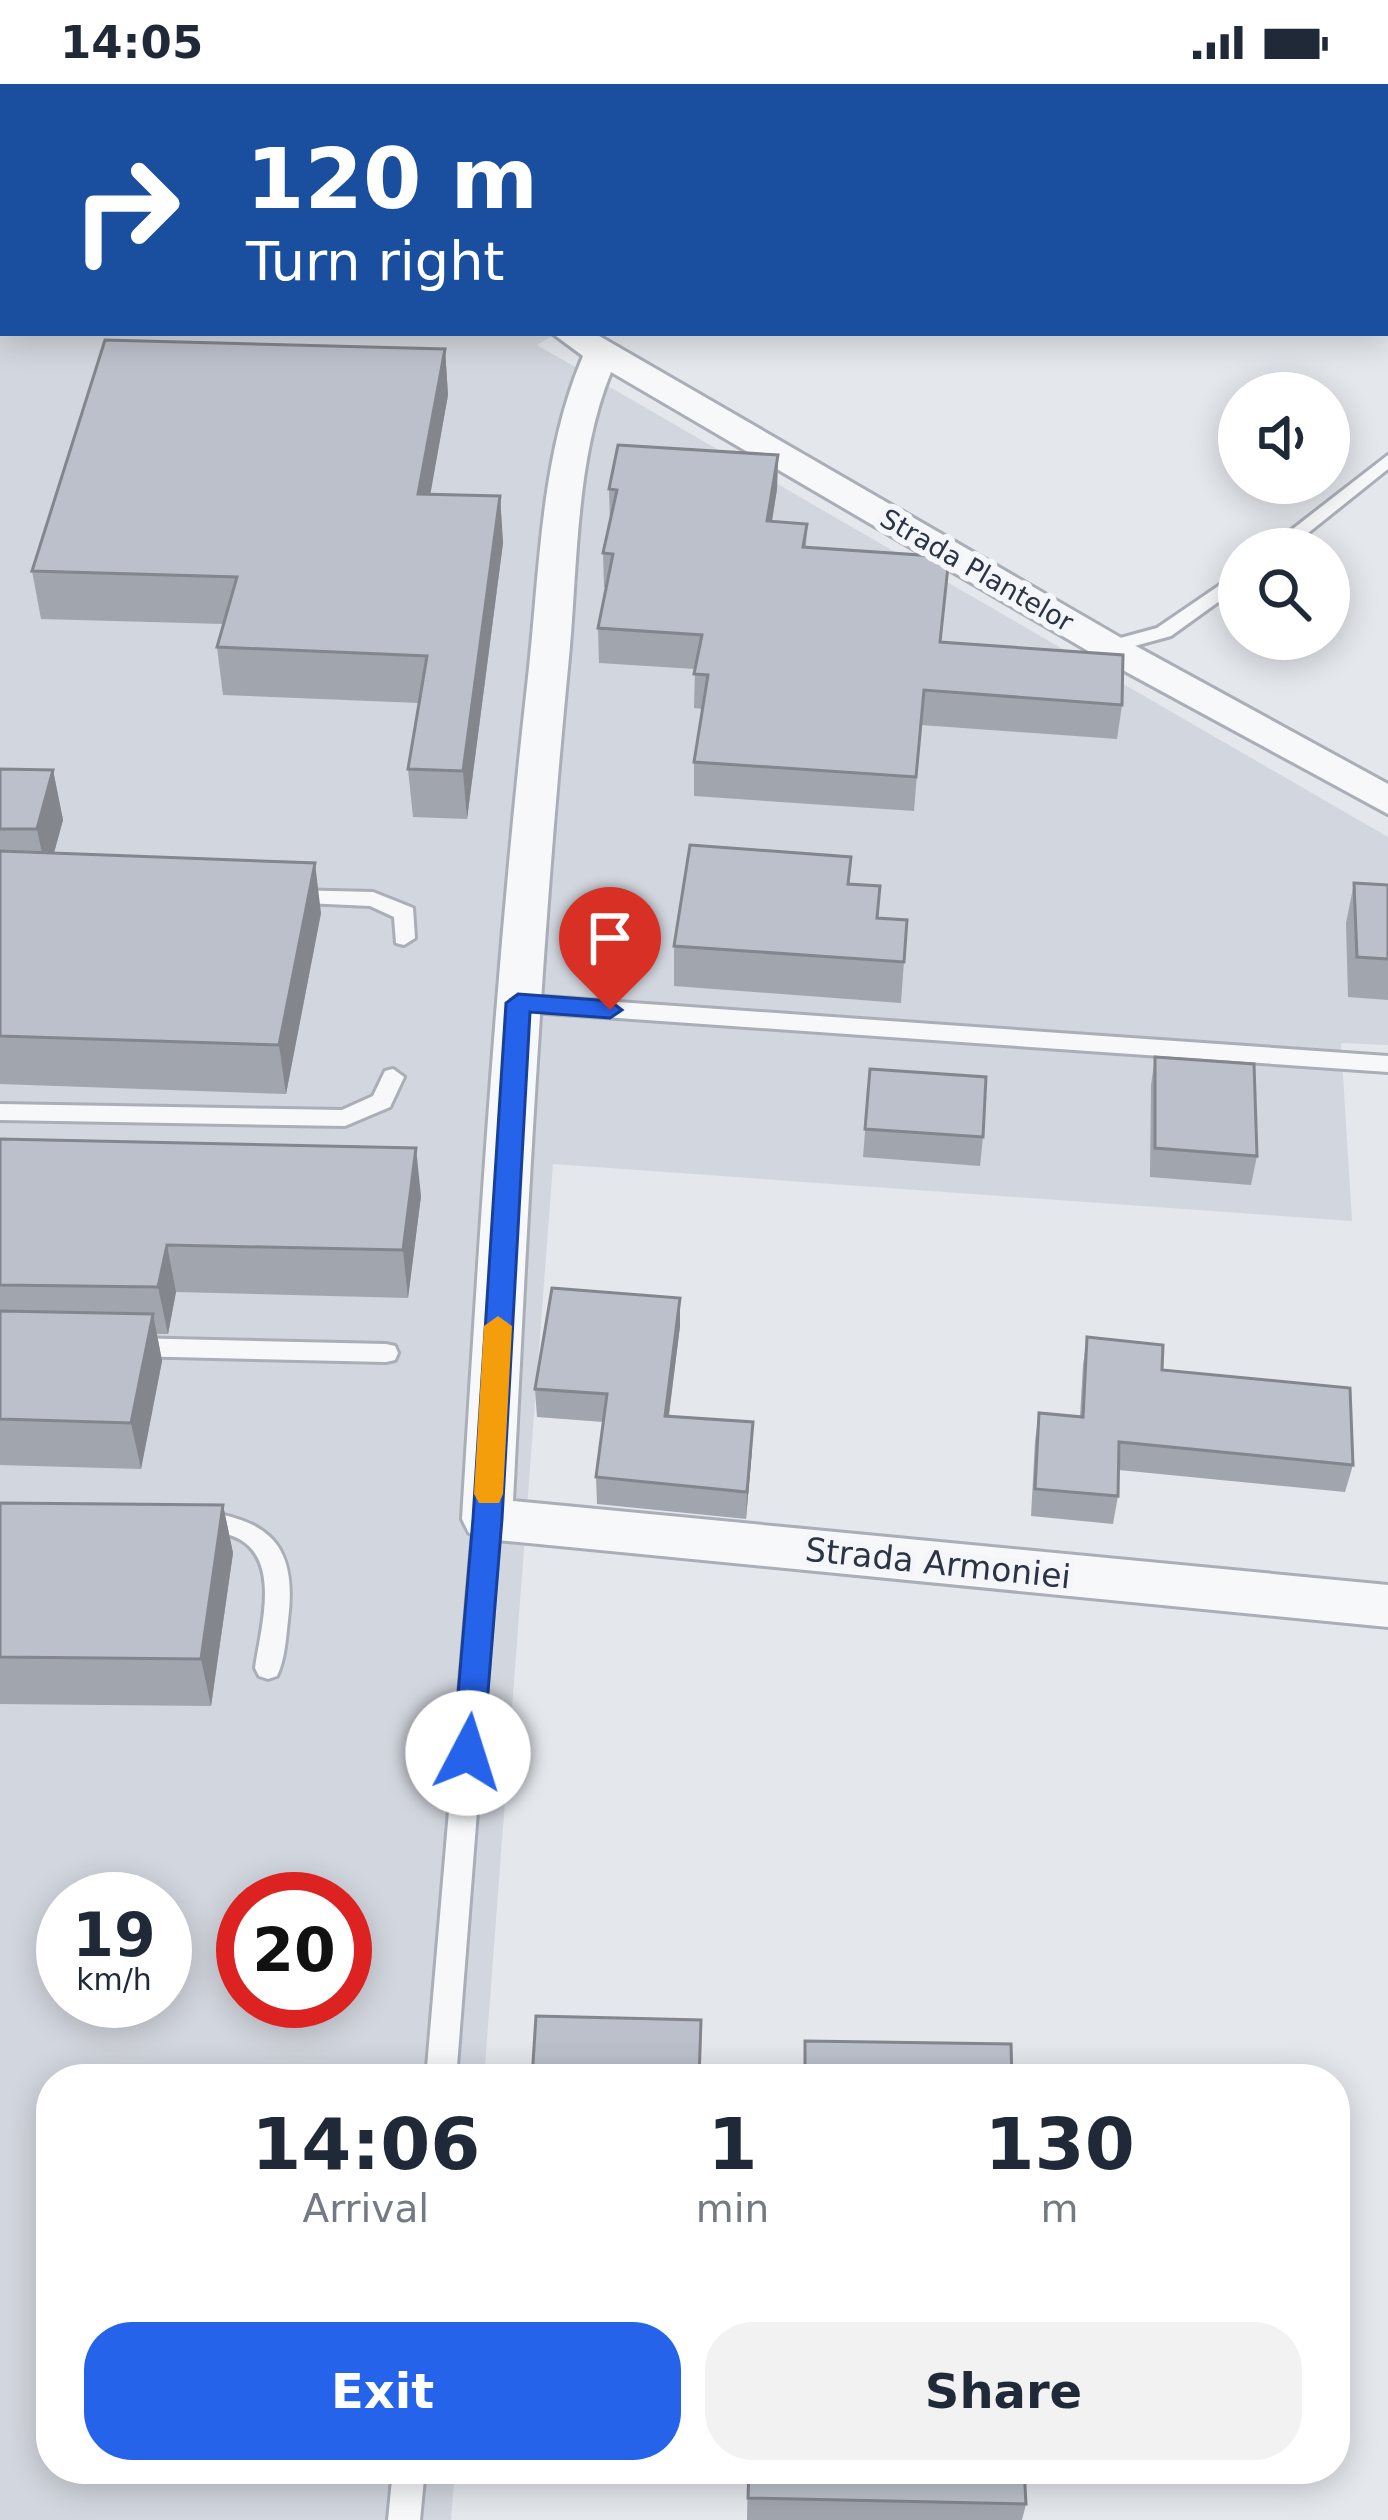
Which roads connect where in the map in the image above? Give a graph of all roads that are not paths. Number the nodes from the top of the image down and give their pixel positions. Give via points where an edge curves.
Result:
1 (585, 342) edge
2 (1388, 460) edge
3 (1302, 528) edge
4 (1218, 593) edge
5 (1109, 647) junction
6 (1388, 801) edge
7 (278, 896) edge
8 (404, 938) dead end
9 (518, 1003) junction
10 (1388, 1064) edge
11 (393, 1078) dead end
12 (0, 1112) edge
13 (113, 1346) edge
14 (386, 1353) dead end
15 (165, 1519) edge
16 (488, 1519) junction
17 (1388, 1606) edge
18 (268, 1668) dead end
19 (442, 2064) edge
20 (408, 2484) edge
21 (404, 2520) edge

1 - 5 street, Strada Plantelor
1 - 9 street
2 - 3 lane
4 - 5 lane via 1164,632
5 - 6 street, Strada Plantelor
7 - 8 lane via 373,899 405,913
9 - 10 lane
9 - 16 street
11 - 12 lane via 382,1101 345,1118
13 - 14 lane
15 - 18 lane via 240,1526 262,1538 280,1580
16 - 17 street, Strada Armoniei
16 - 19 lane
20 - 21 lane

